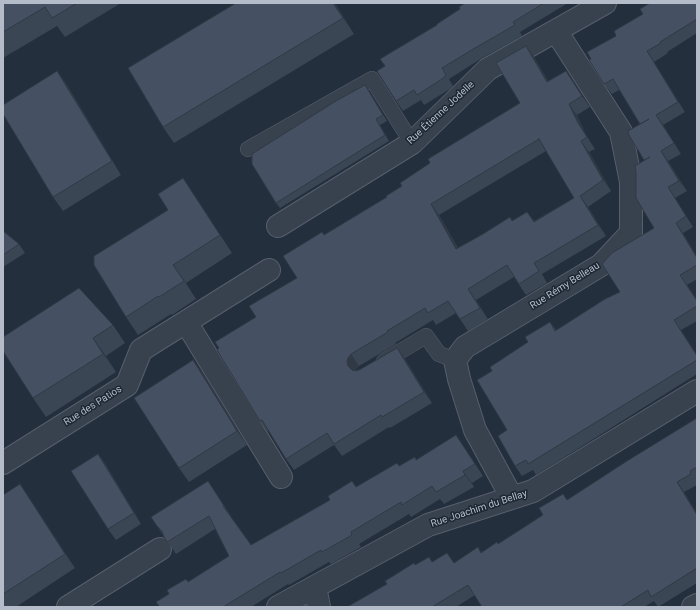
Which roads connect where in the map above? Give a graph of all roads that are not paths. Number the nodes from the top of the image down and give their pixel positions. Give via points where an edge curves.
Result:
1 (605, 3) edge
2 (556, 31) junction
3 (412, 143) junction
4 (248, 149) dead end
5 (278, 226) dead end
6 (269, 270) dead end
7 (186, 322) junction
8 (455, 360) junction
9 (370, 369) edge
10 (697, 391) edge
11 (3, 463) edge
12 (281, 477) dead end
13 (512, 498) junction
14 (160, 549) dead end
15 (317, 597) edge
16 (697, 605) edge
17 (68, 607) edge
18 (278, 607) edge
19 (693, 607) edge

1 - 2 street, Rue Étienne Jodelle
2 - 3 street, Rue Étienne Jodelle via 488,69
2 - 8 street, Rue Rémy Belleau via 621,132 631,182 631,233 601,265 465,347
3 - 4 lane via 372,79
3 - 5 street, Rue Étienne Jodelle
6 - 7 street, Rue des Patios
7 - 11 street, Rue des Patios via 141,350 127,385
7 - 12 street
8 - 9 lane via 439,354 426,336
8 - 13 street via 458,379 475,430
10 - 13 street, Rue Joachim du Bellay via 533,491
13 - 15 street, Rue Joachim du Bellay via 428,525
14 - 17 street
15 - 18 street, Rue Joachim du Bellay
16 - 19 street

